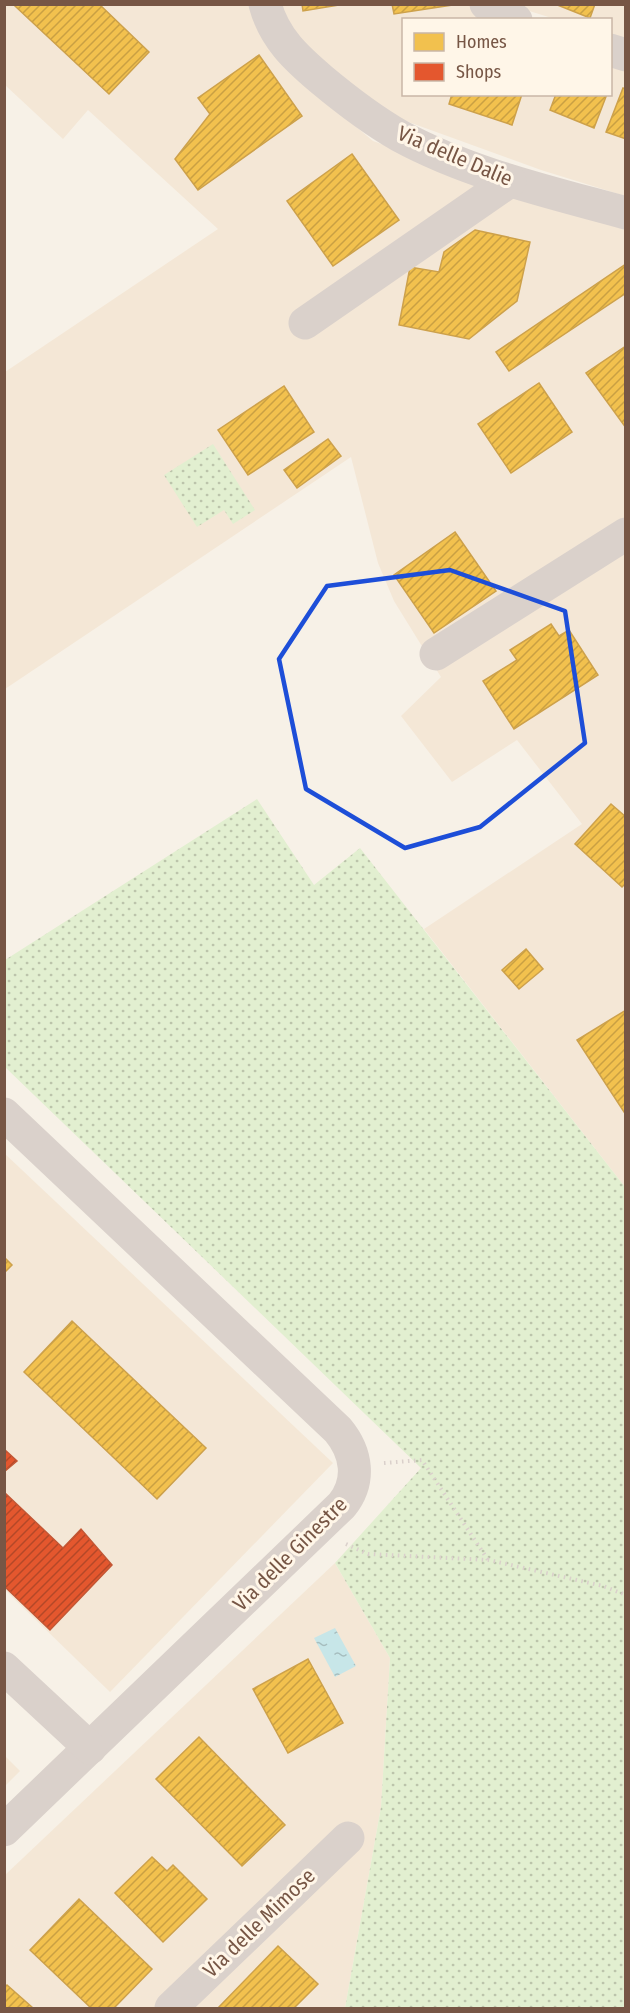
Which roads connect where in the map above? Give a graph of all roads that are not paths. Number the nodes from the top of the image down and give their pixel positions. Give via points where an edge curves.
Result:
1 (265, 4) edge
2 (486, 4) edge
3 (511, 18) edge
4 (510, 181) junction
5 (626, 213) edge
6 (305, 323) dead end
7 (626, 534) edge
8 (436, 654) dead end
9 (4, 1114) edge
10 (4, 1668) edge
11 (90, 1748) junction
12 (4, 1830) edge
13 (348, 1838) dead end
14 (171, 2008) edge

1 - 4 street, Via delle Dalie via 286,46 367,115 419,145
2 - 3 street
4 - 5 street, Via delle Dalie
4 - 6 street
7 - 8 street
9 - 11 street, Via delle Ginestre via 338,1430 355,1465 349,1496
10 - 11 street
11 - 12 street, Via delle Ginestre
13 - 14 street, Via delle Mimose

